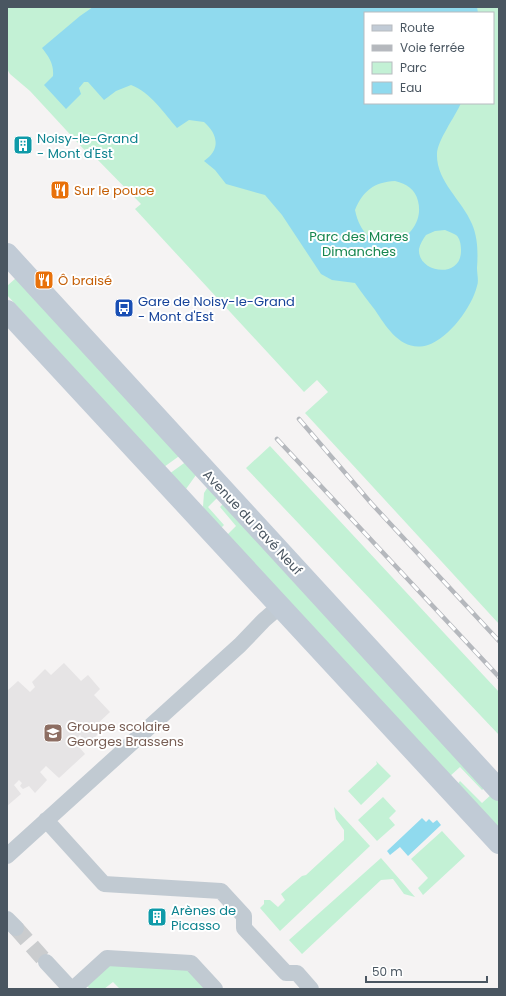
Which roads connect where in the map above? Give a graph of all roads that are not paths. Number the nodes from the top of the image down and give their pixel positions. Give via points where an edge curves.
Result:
1 (7, 254) edge
2 (7, 311) edge
3 (279, 607) junction
4 (499, 790) edge
5 (46, 820) junction
6 (499, 843) edge
7 (7, 856) edge
8 (46, 962) tunnel mouth
9 (72, 989) edge
10 (215, 989) edge
11 (311, 989) edge

1 - 4 main road, Avenue du Pavé Neuf
2 - 3 main road
3 - 5 street
3 - 6 main road
5 - 7 street
5 - 11 street via 104,884 221,891 244,916 244,928 286,973 297,973
8 - 9 street
9 - 10 street via 107,958 191,963

